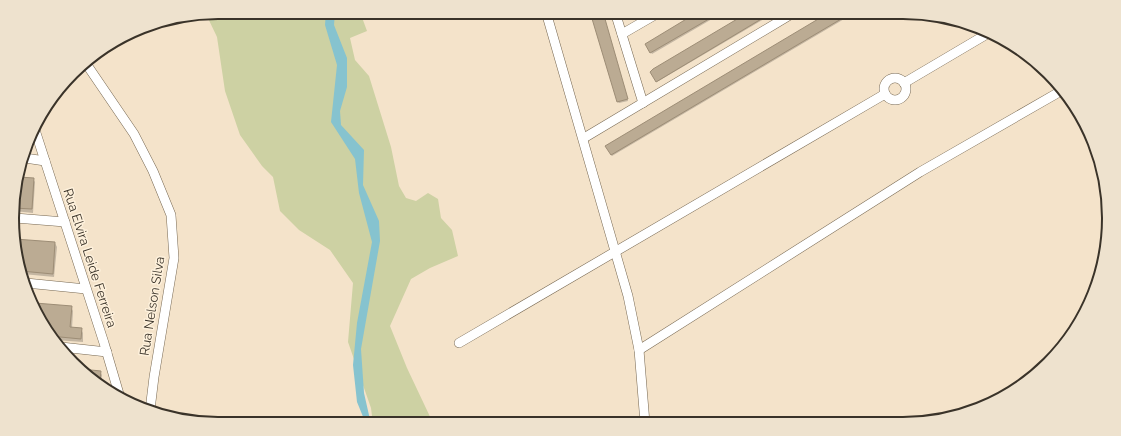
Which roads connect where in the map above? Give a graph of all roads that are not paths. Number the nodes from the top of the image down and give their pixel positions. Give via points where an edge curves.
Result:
1 (548, 19) edge
2 (617, 19) edge
3 (648, 19) edge
4 (783, 19) edge
5 (622, 34) junction
6 (983, 36) edge
7 (88, 67) edge
8 (904, 83) junction
9 (1058, 93) edge
10 (885, 94) junction
11 (643, 102) junction
12 (37, 136) edge
13 (584, 138) junction
14 (28, 159) edge
15 (45, 161) junction
16 (19, 218) edge
17 (65, 222) junction
18 (616, 251) junction
19 (30, 283) edge
20 (86, 289) junction
21 (459, 343) dead end
22 (67, 348) edge
23 (639, 350) junction
24 (107, 352) junction
25 (118, 390) edge
26 (151, 405) edge
27 (645, 417) edge

1 - 13 street
2 - 5 street
3 - 5 street
4 - 11 street
5 - 11 street
6 - 8 street
7 - 26 street, Rua Nelson Silva via 134,134 171,215 174,258
8 - 10 street via 899,78 889,79 883,88
8 - 10 street via 906,89 901,98 894,100
9 - 23 street via 920,172
10 - 18 street
11 - 13 street
12 - 15 street, Rua Elvira Leide Ferreira
13 - 18 street
14 - 15 street
15 - 17 street, Rua Elvira Leide Ferreira
16 - 17 street
17 - 20 street, Rua Elvira Leide Ferreira
18 - 21 street
18 - 23 street
19 - 20 street
20 - 24 street, Rua Elvira Leide Ferreira
22 - 24 street
23 - 27 street
24 - 25 street, Rua Elvira Leide Ferreira

